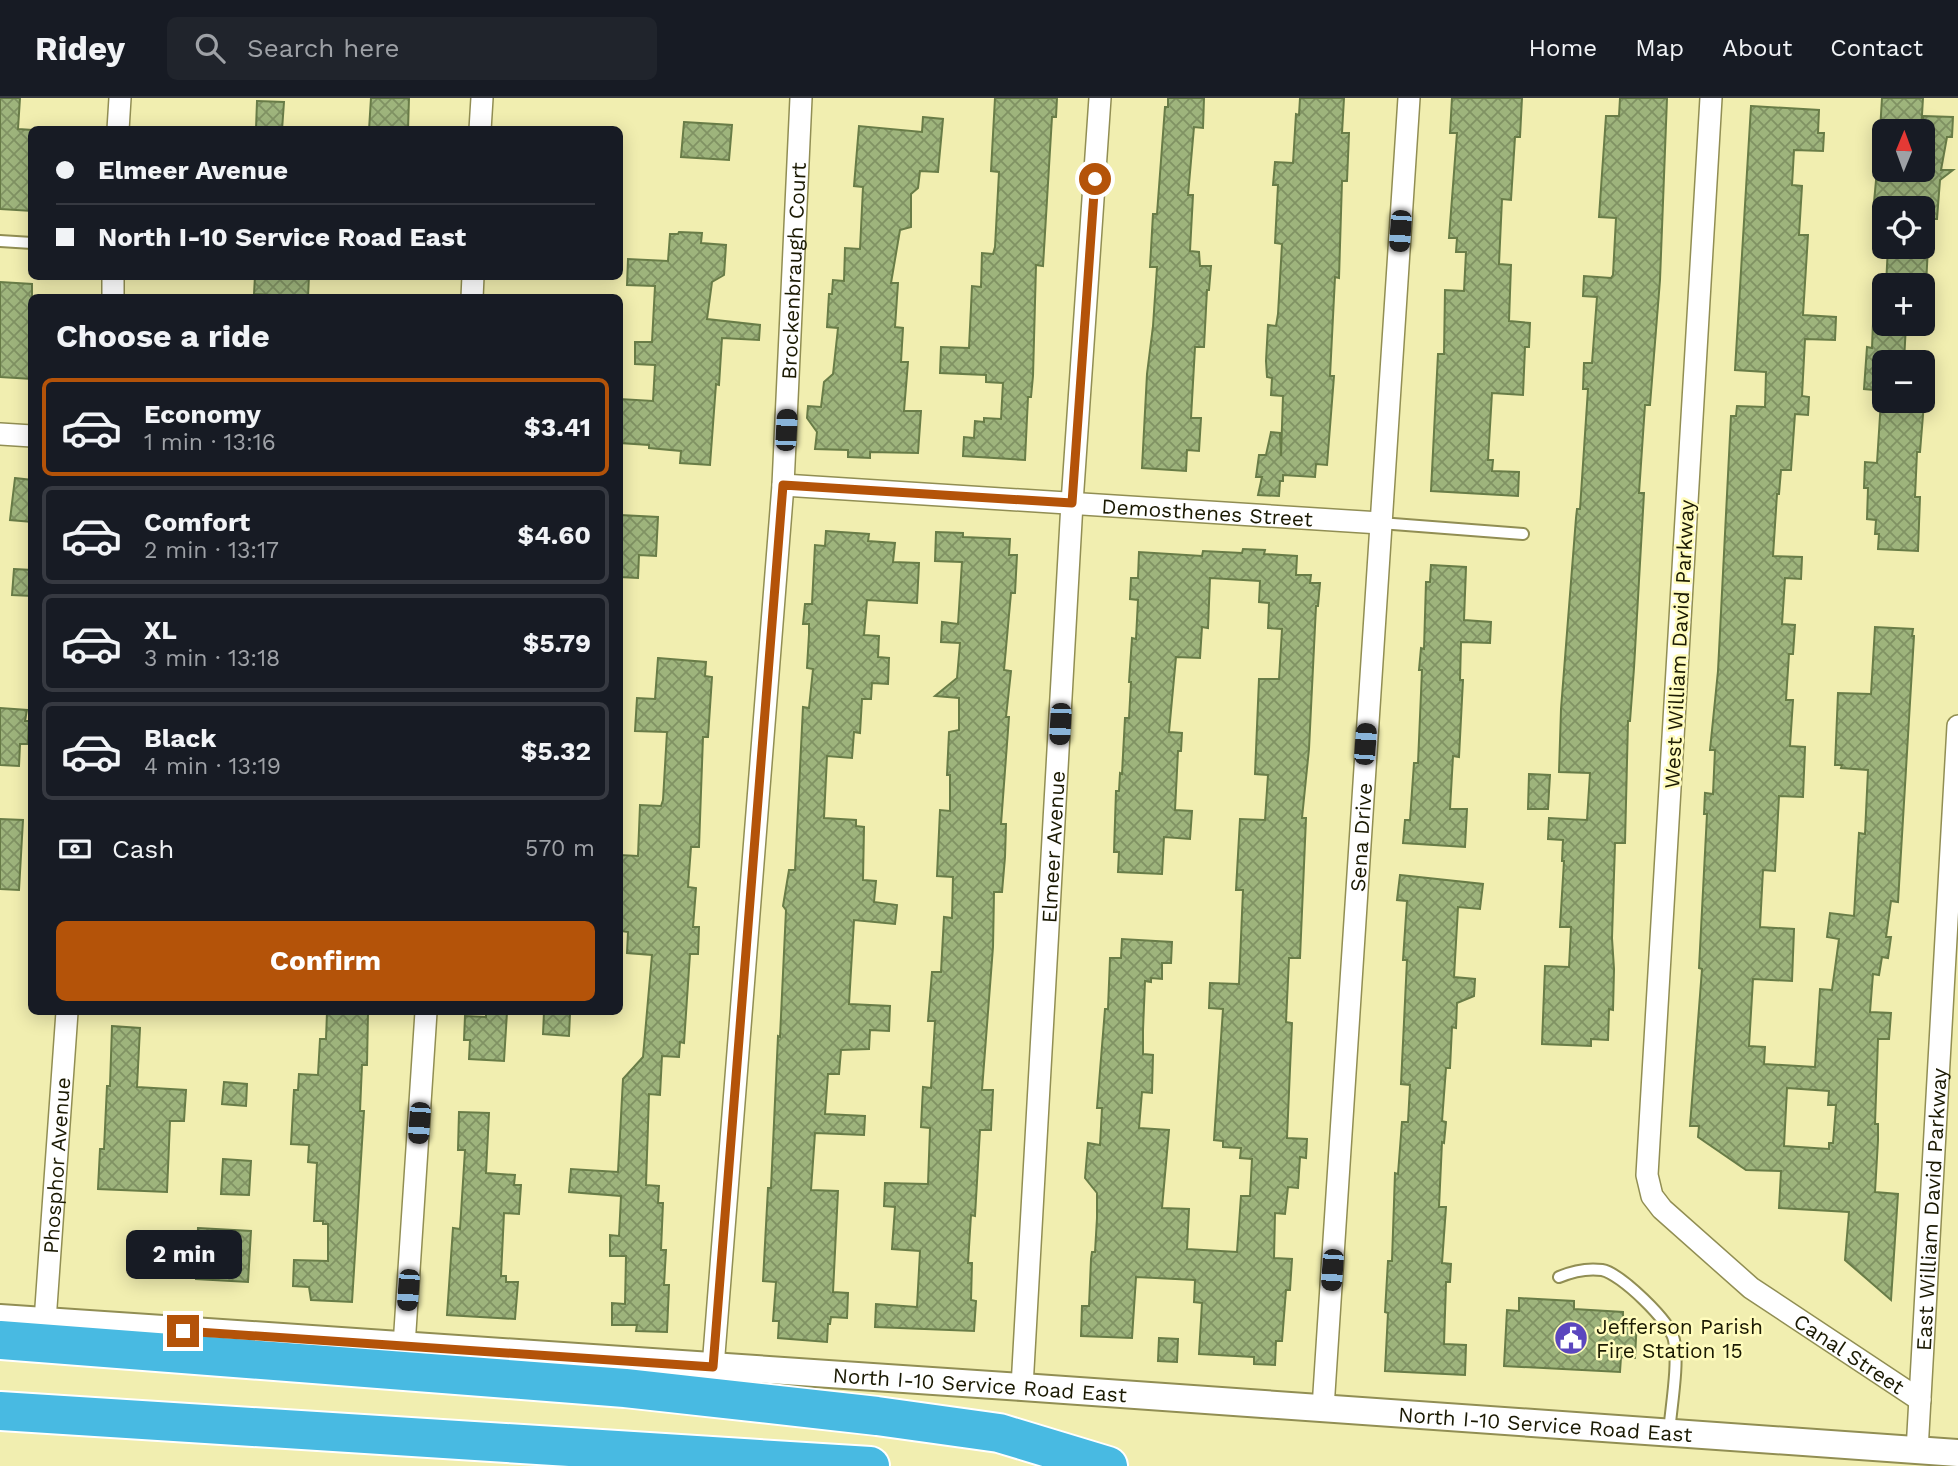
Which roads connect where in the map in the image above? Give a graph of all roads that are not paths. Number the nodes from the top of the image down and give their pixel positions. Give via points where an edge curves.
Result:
1 (120, 98) edge
2 (482, 98) edge
3 (801, 98) edge
4 (1100, 98) edge
5 (1409, 98) edge
6 (1711, 98) edge
7 (118, 126) edge
8 (480, 126) edge
9 (0, 241) edge
10 (28, 243) edge
11 (0, 434) edge
12 (28, 436) edge
13 (783, 485) junction
14 (1072, 503) junction
15 (1380, 523) junction
16 (1523, 534) dead end
17 (1958, 726) edge
18 (67, 1015) edge
19 (426, 1015) edge
20 (1650, 1189) joint
21 (1559, 1277) dead end
22 (0, 1318) edge
23 (45, 1321) junction
24 (0, 1340) edge
25 (404, 1346) junction
26 (713, 1367) junction
27 (1022, 1387) junction
28 (1920, 1400) junction
29 (1323, 1408) junction
30 (0, 1411) edge
31 (1669, 1433) junction
32 (1917, 1451) junction
33 (1958, 1453) edge
34 (870, 1466) edge
35 (1108, 1466) edge

1 - 7 street
2 - 8 street
3 - 13 street, Brockenbraugh Court
4 - 14 street, Elmeer Avenue
5 - 15 street, Sena Drive
6 - 20 street, West William David Parkway via 1647,1175
9 - 10 lane
11 - 12 street
13 - 14 street, Demosthenes Street
13 - 26 street, Brockenbraugh Court
14 - 15 street, Demosthenes Street
14 - 27 street, Elmeer Avenue
15 - 16 lane
15 - 29 street, Sena Drive
17 - 28 street, East William David Parkway
18 - 23 street, Phosphor Avenue
19 - 25 street
20 - 28 street, Canal Street via 1662,1209 1751,1288
21 - 31 lane via 1576,1270 1603,1270 1669,1326 1675,1353
22 - 23 street, North I-10 Service Road East
23 - 25 street, North I-10 Service Road East
24 - 35 highway via 625,1388 877,1416 999,1433
25 - 26 street, North I-10 Service Road East
26 - 27 street, North I-10 Service Road East
27 - 29 street, North I-10 Service Road East
28 - 32 street, Canal Street
29 - 31 street, North I-10 Service Road East
30 - 34 highway
31 - 32 street, North I-10 Service Road East
32 - 33 street, North I-10 Service Road East

